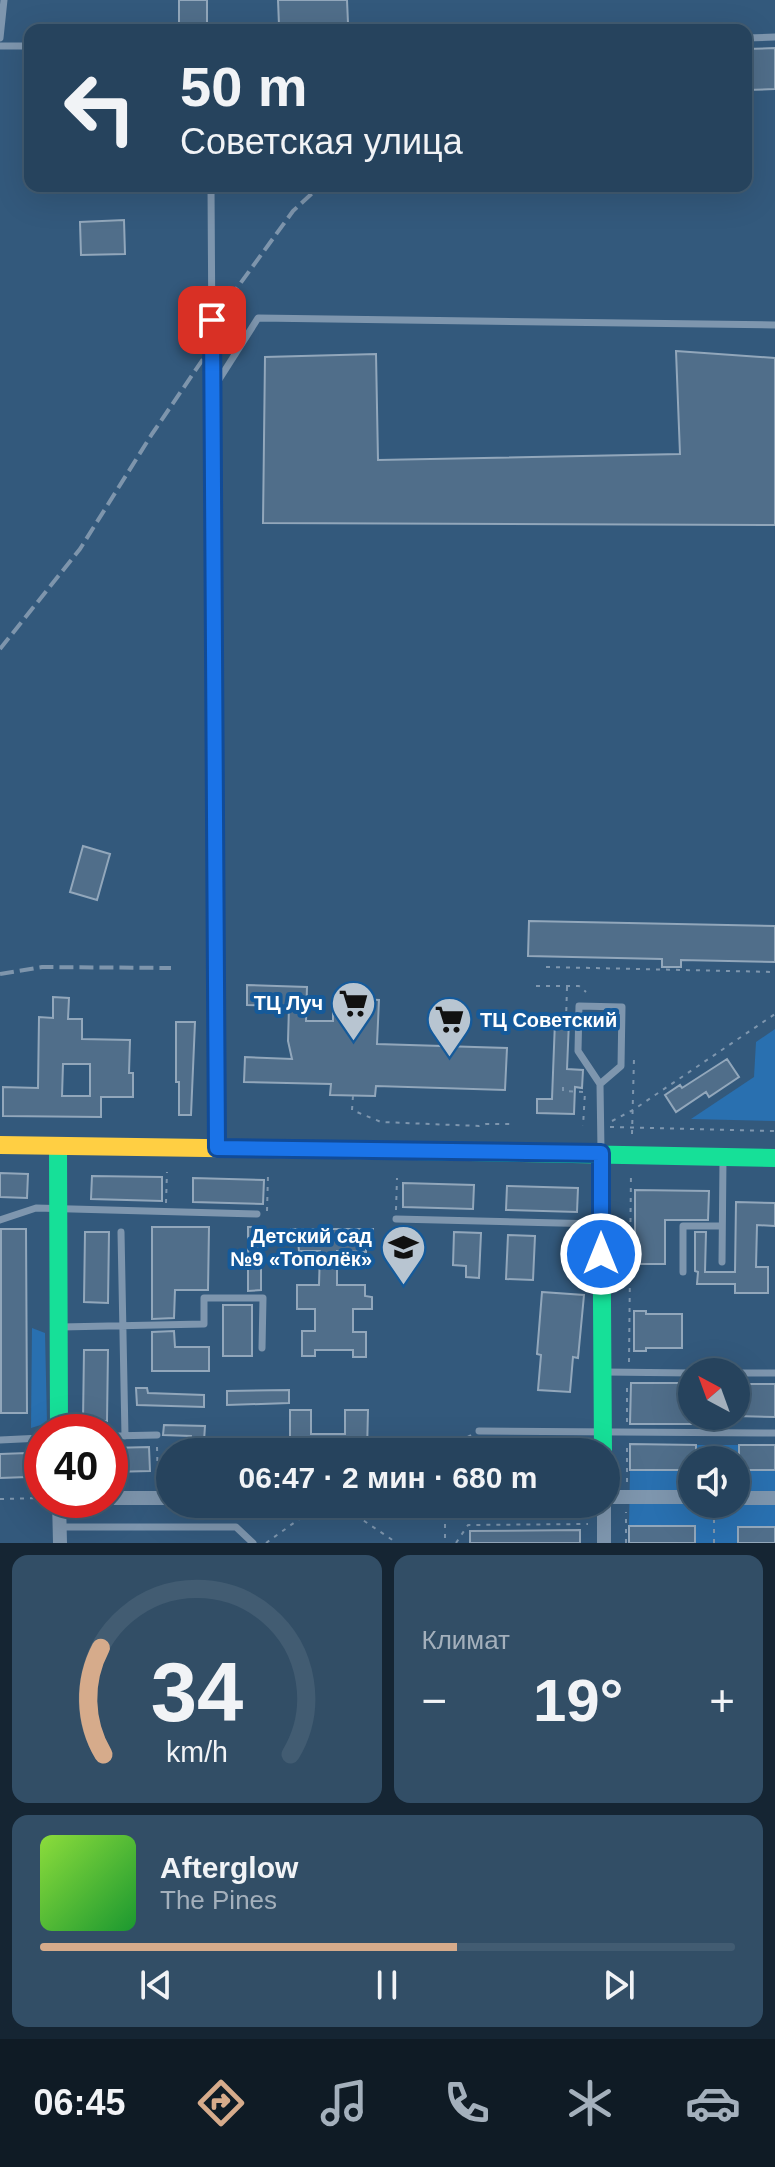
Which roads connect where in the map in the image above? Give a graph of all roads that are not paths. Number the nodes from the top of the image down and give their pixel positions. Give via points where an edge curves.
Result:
1 (4, 0) edge
2 (775, 37) edge
3 (0, 38) edge
4 (752, 38) edge
5 (0, 46) edge
6 (24, 46) edge
7 (211, 192) edge
8 (775, 325) edge
9 (212, 391) junction
10 (600, 1084) junction
11 (0, 1145) edge
12 (58, 1146) junction
13 (217, 1148) junction
14 (601, 1153) junction
15 (723, 1157) junction
16 (775, 1158) edge
17 (58, 1209) junction
18 (257, 1214) road end
19 (396, 1219) road end
20 (0, 1220) edge
21 (601, 1225) junction
22 (722, 1226) junction
23 (121, 1232) dead end
24 (722, 1262) dead end
25 (683, 1272) dead end
26 (123, 1326) junction
27 (58, 1327) junction
28 (262, 1348) dead end
29 (602, 1372) junction
30 (678, 1373) edge
31 (750, 1373) edge
32 (775, 1373) edge
33 (59, 1414) edge
34 (125, 1414) edge
35 (479, 1431) road end
36 (603, 1432) junction
37 (775, 1433) edge
38 (157, 1435) road end
39 (128, 1436) edge
40 (603, 1438) edge
41 (24, 1439) edge
42 (0, 1440) edge
43 (620, 1497) edge
44 (678, 1497) edge
45 (128, 1498) edge
46 (156, 1498) edge
47 (750, 1498) edge
48 (775, 1498) edge
49 (60, 1518) edge
50 (604, 1518) edge
51 (60, 1527) junction
52 (249, 1542) edge
53 (60, 1543) edge
54 (604, 1543) edge

1 - 3 lane
2 - 4 lane
5 - 6 lane
7 - 9 lane
8 - 9 lane via 258,318
9 - 13 lane
10 - 10 lane via 621,1066 622,1007 579,1006 578,1051
10 - 14 lane
11 - 12 main road
12 - 13 main road
12 - 17 main road
13 - 14 main road
14 - 15 main road
14 - 21 main road
15 - 16 main road
15 - 22 lane
17 - 18 lane
17 - 20 lane via 36,1208
17 - 27 main road
19 - 21 lane
21 - 29 main road
22 - 24 lane
22 - 25 lane via 683,1226
23 - 26 lane
26 - 27 lane
26 - 28 lane via 204,1324 204,1298 263,1298
26 - 34 lane
27 - 33 main road
29 - 30 lane
29 - 36 main road
31 - 32 lane
35 - 36 lane
36 - 37 lane
36 - 40 main road
38 - 39 lane
41 - 42 lane
43 - 44 street
45 - 46 street
47 - 48 street
49 - 51 street
50 - 54 street
51 - 52 lane via 236,1527
51 - 53 street

